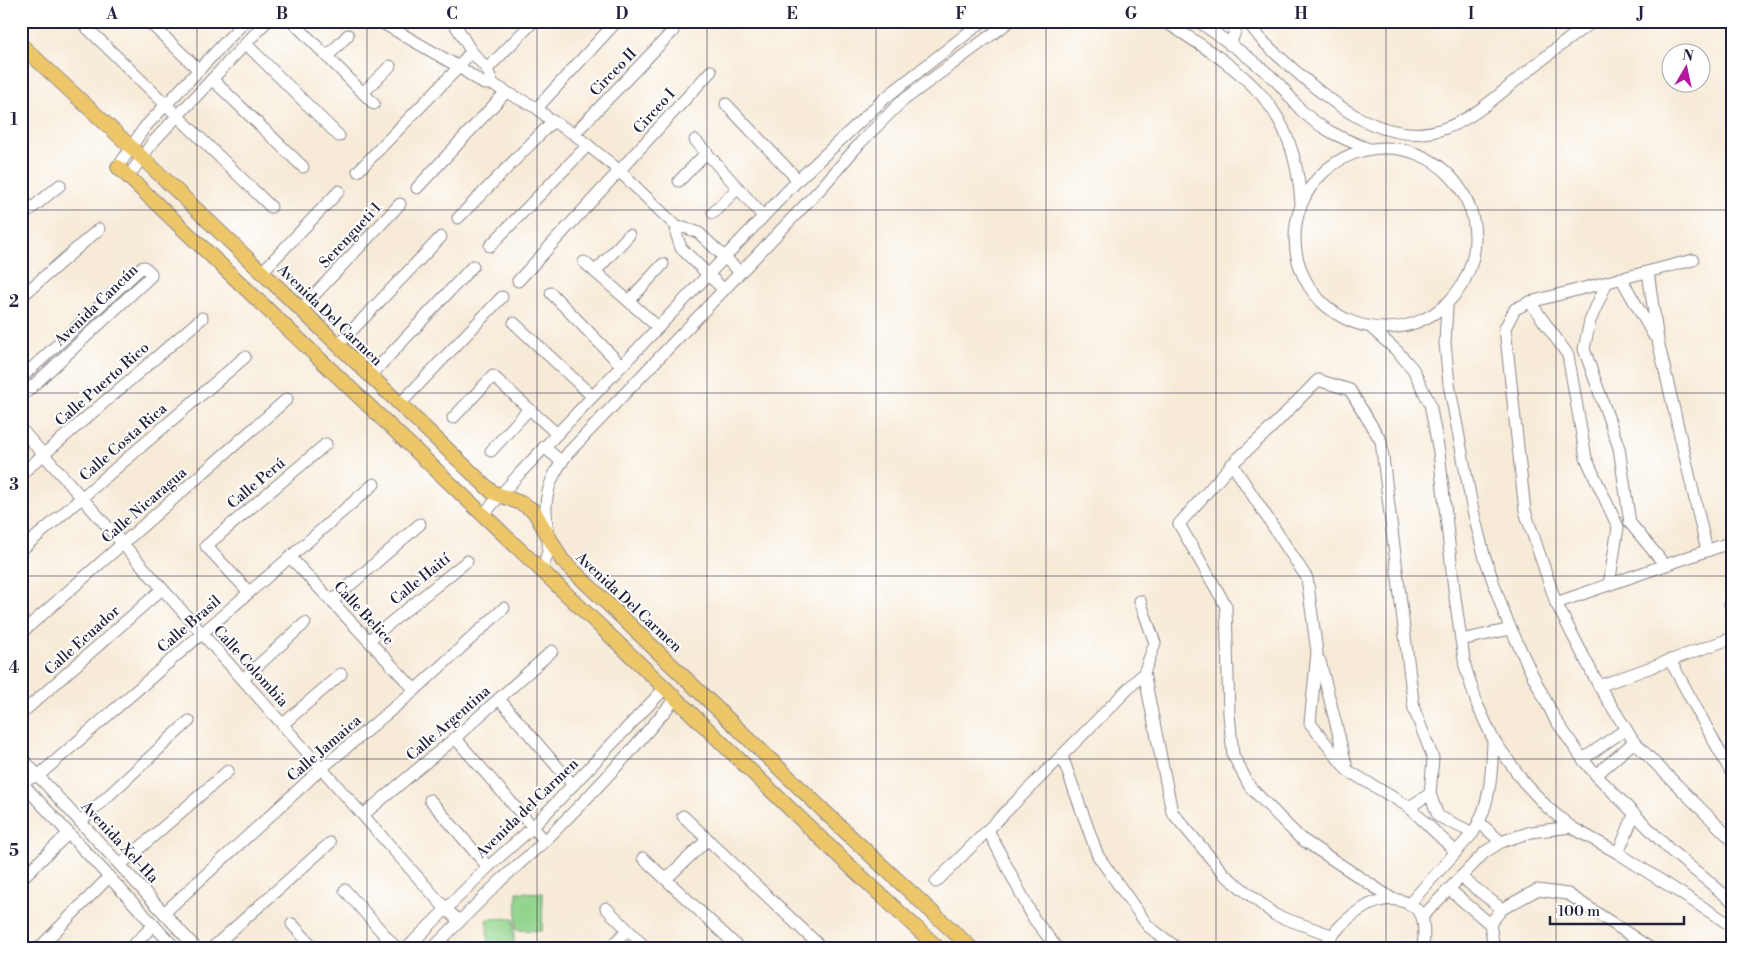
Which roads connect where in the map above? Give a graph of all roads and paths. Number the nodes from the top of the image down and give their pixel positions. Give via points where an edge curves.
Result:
1 (80, 21) edge
2 (148, 21) edge
3 (245, 21) edge
4 (267, 21) edge
5 (292, 21) edge
6 (379, 21) edge
7 (453, 21) edge
8 (534, 21) edge
9 (617, 21) edge
10 (983, 21) edge
11 (1010, 21) edge
12 (1164, 21) edge
13 (1198, 21) edge
14 (1238, 21) edge
15 (1248, 21) edge
16 (1594, 21) edge
17 (672, 31) dead end
18 (348, 35) dead end
19 (246, 44) junction
20 (1230, 45) junction
21 (21, 46) edge
22 (471, 51) junction
23 (327, 57) junction
24 (390, 66) dead end
25 (460, 67) junction
26 (487, 69) junction
27 (198, 70) junction
28 (711, 71) dead end
29 (212, 79) junction
30 (494, 84) junction
31 (506, 92) junction
32 (363, 93) junction
33 (166, 104) junction
34 (374, 104) dead end
35 (726, 104) dead end
36 (537, 108) junction
37 (178, 115) junction
38 (553, 121) junction
39 (574, 134) junction
40 (339, 136) dead end
41 (695, 140) dead end
42 (588, 145) junction
43 (1371, 149) junction
44 (136, 152) junction
45 (707, 152) junction
46 (302, 167) dead end
47 (358, 171) dead end
48 (620, 171) junction
49 (123, 172) joint
50 (807, 172) junction
51 (798, 180) junction
52 (679, 181) dead end
53 (60, 185) dead end
54 (823, 186) junction
55 (417, 188) dead end
56 (738, 188) junction
57 (339, 191) dead end
58 (21, 199) edge
59 (400, 204) dead end
60 (1301, 204) junction
61 (271, 207) dead end
62 (31, 209) junction
63 (714, 213) dead end
64 (204, 216) junction
65 (763, 216) junction
66 (21, 217) edge
67 (458, 218) dead end
68 (99, 229) dead end
69 (679, 229) junction
70 (187, 234) junction
71 (628, 235) dead end
72 (441, 237) dead end
73 (490, 246) dead end
74 (724, 257) junction
75 (1693, 260) dead end
76 (584, 262) dead end
77 (663, 264) dead end
78 (473, 266) dead end
79 (262, 272) junction
80 (595, 272) junction
81 (740, 272) junction
82 (1648, 272) junction
83 (708, 274) junction
84 (1621, 278) junction
85 (518, 281) dead end
86 (1608, 282) junction
87 (724, 290) junction
88 (551, 293) dead end
89 (21, 297) edge
90 (502, 297) dead end
91 (629, 302) junction
92 (1530, 302) junction
93 (1446, 306) junction
94 (301, 309) junction
95 (673, 312) junction
96 (202, 318) dead end
97 (514, 324) dead end
98 (1369, 326) junction
99 (658, 327) junction
100 (687, 328) junction
101 (1658, 341) junction
102 (338, 345) junction
103 (1584, 349) junction
104 (1568, 355) junction
105 (245, 357) dead end
106 (621, 365) junction
107 (370, 376) junction
108 (21, 378) edge
109 (592, 396) junction
110 (21, 397) edge
111 (287, 399) dead end
112 (400, 404) junction
113 (529, 409) junction
114 (453, 418) dead end
115 (21, 429) edge
116 (557, 434) junction
117 (326, 444) dead end
118 (544, 447) junction
119 (491, 450) dead end
120 (44, 454) junction
121 (562, 462) junction
122 (1232, 464) junction
123 (21, 474) edge
124 (374, 484) dead end
125 (501, 496) junction
126 (82, 497) junction
127 (483, 515) junction
128 (420, 524) dead end
129 (548, 536) junction
130 (1732, 542) edge
131 (122, 544) junction
132 (21, 550) edge
133 (1707, 551) junction
134 (290, 557) junction
135 (467, 561) dead end
136 (1665, 565) junction
137 (540, 570) junction
138 (1609, 585) junction
139 (162, 588) junction
140 (249, 592) junction
141 (332, 601) junction
142 (1140, 601) dead end
143 (1556, 603) junction
144 (504, 608) dead end
145 (305, 623) dead end
146 (1511, 629) junction
147 (21, 633) edge
148 (202, 633) junction
149 (1732, 638) edge
150 (369, 640) junction
151 (1462, 640) junction
152 (552, 651) dead end
153 (1317, 652) junction
154 (1670, 660) junction
155 (1144, 673) junction
156 (341, 674) dead end
157 (243, 679) junction
158 (1599, 686) junction
159 (665, 688) junction
160 (415, 690) junction
161 (676, 698) junction
162 (499, 699) junction
163 (21, 714) edge
164 (189, 721) dead end
165 (282, 724) junction
166 (1626, 729) junction
167 (455, 738) junction
168 (1494, 739) junction
169 (615, 741) junction
170 (1634, 742) junction
171 (629, 753) junction
172 (1062, 756) junction
173 (21, 757) edge
174 (1583, 759) junction
175 (322, 768) junction
176 (1347, 770) junction
177 (228, 771) dead end
178 (1732, 774) edge
179 (1596, 775) junction
180 (38, 776) junction
181 (21, 782) edge
182 (573, 785) junction
183 (1430, 794) junction
184 (430, 800) dead end
185 (1409, 807) junction
186 (363, 815) junction
187 (1634, 815) junction
188 (683, 816) dead end
189 (1438, 816) junction
190 (80, 822) junction
191 (1479, 822) junction
192 (1429, 826) junction
193 (1571, 827) junction
194 (532, 828) junction
195 (988, 830) junction
196 (69, 833) junction
197 (1473, 833) junction
198 (850, 836) junction
199 (708, 839) junction
200 (1731, 839) edge
201 (545, 841) junction
202 (1501, 842) junction
203 (330, 843) dead end
204 (1456, 852) junction
205 (1618, 853) junction
206 (840, 857) junction
207 (644, 858) dead end
208 (120, 865) junction
209 (488, 867) junction
210 (109, 877) junction
211 (1461, 877) junction
212 (21, 879) edge
213 (666, 879) junction
214 (936, 882) dead end
215 (1449, 889) junction
216 (345, 890) dead end
217 (1421, 890) junction
218 (1391, 898) junction
219 (1732, 901) edge
220 (1436, 903) junction
221 (1409, 904) junction
222 (445, 908) junction
223 (606, 908) dead end
224 (1502, 910) junction
225 (164, 913) junction
226 (1422, 918) junction
227 (459, 921) junction
228 (292, 924) dead end
229 (1490, 924) junction
230 (154, 925) junction
231 (1732, 926) edge
232 (627, 930) junction
233 (1332, 935) junction
234 (308, 946) edge
235 (39, 948) edge
236 (130, 948) edge
237 (175, 948) edge
238 (196, 948) edge
239 (212, 948) edge
240 (396, 948) edge
241 (407, 948) edge
242 (433, 948) edge
243 (610, 948) edge
244 (646, 948) edge
245 (738, 948) edge
246 (822, 948) edge
247 (938, 948) edge
248 (971, 948) edge
249 (1057, 948) edge
250 (1177, 948) edge
251 (1324, 948) edge
252 (1423, 948) edge
253 (1494, 948) edge
254 (1650, 948) edge

1 - 33 street
2 - 27 street
3 - 27 street
4 - 19 street
5 - 23 street
6 - 25 street
7 - 22 street
8 - 26 street
9 - 36 street
10 - 50 street via 884,98
11 - 54 street via 901,102
12 - 60 street via 1220,58 1267,100 1293,153
13 - 20 street
14 - 20 street
15 - 16 street via 1257,36 1338,105 1392,131 1424,134 1459,123 1485,106
17 - 39 street, Circeo II
18 - 23 street
19 - 29 street
19 - 40 street
20 - 43 street via 1280,86 1316,123 1342,139
21 - 44 main road, Avenida Del Carmen
22 - 25 street
22 - 26 street
23 - 32 street
24 - 32 street
25 - 30 street via 484,84
25 - 47 street
26 - 30 street
27 - 33 street
28 - 48 street, Circeo I
29 - 37 street
29 - 46 street
30 - 31 street
31 - 36 street
31 - 55 street
32 - 34 street
33 - 37 street
33 - 44 street via 144,128
35 - 51 street
36 - 38 street
37 - 44 street
37 - 61 street
38 - 39 street
38 - 67 street
39 - 42 street
41 - 45 street
42 - 48 street
42 - 73 street
43 - 60 street via 1333,163 1312,183
43 - 93 street via 1388,147 1417,153 1444,168 1464,192 1475,221 1476,252 1466,282
44 - 49 street
44 - 64 main road, Avenida Del Carmen
45 - 52 street
45 - 56 street
48 - 69 street
48 - 85 street, Circeo I
49 - 70 main road
50 - 51 street
50 - 54 street
51 - 65 street
53 - 62 street
54 - 81 street
56 - 63 street
56 - 65 street
57 - 79 street
58 - 62 street
59 - 94 street, Serengueti 1
60 - 98 street via 1294,238 1298,266 1312,292 1332,312 1359,325
62 - 66 street
64 - 70 main road
64 - 79 main road, Avenida Del Carmen
65 - 74 street
68 - 89 street
69 - 74 street via 684,226 699,233
69 - 83 street via 676,233 682,248
70 - 127 main road
71 - 80 street
72 - 102 street
74 - 81 street
74 - 83 street
75 - 82 street
76 - 80 street
77 - 91 street
78 - 107 street
79 - 94 main road, Avenida Del Carmen
80 - 91 street
81 - 87 street
82 - 84 street
82 - 101 street
83 - 87 street
83 - 95 street
84 - 86 street
84 - 101 street
86 - 92 street
86 - 103 street via 1590,321
87 - 100 street
88 - 106 street
90 - 112 street
91 - 99 street
92 - 104 street
92 - 143 street via 1514,310 1505,328 1525,511
93 - 98 street via 1420,322 1390,329
93 - 146 street via 1444,343 1449,384 1473,511 1484,555
94 - 102 main road, Avenida Del Carmen
95 - 99 street
95 - 100 street
96 - 120 street, Calle Puerto Rico
97 - 109 street
98 - 151 street via 1413,368 1430,404
99 - 106 street
100 - 121 street
101 - 133 street
102 - 107 main road, Avenida Del Carmen
103 - 104 street
103 - 136 street via 1619,448 1630,522
104 - 138 street via 1586,458 1618,527
105 - 126 street, Calle Costa Rica
106 - 109 street
107 - 112 main road, Avenida Del Carmen
108 - 110 street, Avenida Cancún via 141,268 151,273
109 - 116 street
111 - 131 street, Calle Nicaragua
112 - 125 main road, Avenida Del Carmen via 492,492
113 - 114 street via 493,376
113 - 116 street
113 - 119 street
115 - 120 street, Calle Colombia
116 - 118 street
117 - 140 street, Calle Perú via 206,546
118 - 121 street
118 - 125 street
120 - 123 street, Calle Puerto Rico
120 - 126 street, Calle Colombia
121 - 129 street via 548,489
122 - 153 street via 1307,578
122 - 183 street via 1318,380 1350,390 1381,442 1414,709 1433,758
122 - 218 street via 1179,524 1226,606 1228,714 1234,755 1250,787 1300,838
124 - 134 street, Calle Brasil
125 - 127 street
125 - 129 main road, Avenida Del Carmen via 534,511
126 - 131 street, Calle Colombia
126 - 132 street, Calle Costa Rica
127 - 137 main road
128 - 141 street
129 - 137 street via 549,552
129 - 198 main road, Avenida Del Carmen via 562,560
130 - 133 street
131 - 139 street, Calle Colombia
131 - 147 street, Calle Nicaragua
133 - 136 street
134 - 140 street, Calle Brasil
134 - 141 street, Calle Belice
135 - 150 street, Calle Haití
136 - 138 street
137 - 159 main road
138 - 143 street
139 - 148 street, Calle Colombia
139 - 163 street, Calle Ecuador
140 - 148 street, Calle Brasil
141 - 150 street, Calle Belice
142 - 155 street via 1156,643
143 - 158 street
144 - 160 street, Calle Jamaica
145 - 157 street
146 - 151 street
146 - 174 street via 1555,719
148 - 157 street, Calle Colombia
148 - 180 street, Calle Brasil
149 - 154 street
150 - 160 street, Calle Belice
151 - 168 street via 1465,666 1477,704
152 - 162 street, Calle Argentina
153 - 176 street
153 - 176 street via 1310,723
154 - 158 street
154 - 178 street
155 - 172 street
155 - 233 street via 1172,812 1225,875 1275,915
156 - 165 street
157 - 165 street, Calle Colombia
158 - 166 street
159 - 161 main road
159 - 169 street, Avenida del Carmen
160 - 175 street, Calle Jamaica
161 - 171 street
161 - 206 main road
162 - 167 street, Calle Argentina
162 - 182 street
164 - 190 street
165 - 175 street, Calle Colombia
166 - 170 street
166 - 174 street
167 - 186 street, Calle Argentina
167 - 194 street
168 - 191 street via 1488,793
168 - 193 street via 1523,781
169 - 171 street
169 - 182 street, Avenida del Carmen
170 - 179 street
170 - 200 street
171 - 201 street
172 - 195 street
172 - 250 street via 1098,856 1148,926
173 - 180 street, Avenida Xel-Ha
174 - 179 street
175 - 186 street, Calle Colombia
175 - 225 street, Calle Jamaica
176 - 185 street
177 - 208 street
179 - 187 street
180 - 181 street, Calle Brasil
180 - 190 street, Avenida Xel-Ha
181 - 196 street, Avenida Xel-Ha
182 - 194 street, Avenida del Carmen
183 - 185 street
183 - 189 street
184 - 209 street
185 - 192 street
186 - 222 street, Calle Colombia
187 - 205 street
187 - 219 street via 1670,850
188 - 199 street
189 - 192 street
189 - 197 street
190 - 208 street, Avenida Xel-Ha
191 - 197 street
191 - 202 street
192 - 204 street
193 - 202 street via 1531,832
193 - 205 street
194 - 201 street
194 - 209 street, Avenida del Carmen
195 - 214 street
195 - 249 street via 1034,919
196 - 210 street, Avenida Xel-Ha
196 - 212 street
197 - 204 street
198 - 206 main road via 848,849
198 - 248 main road, Avenida Del Carmen
199 - 213 street
199 - 246 street
201 - 227 street
202 - 211 street via 1485,852
203 - 239 street
204 - 217 street
205 - 231 street
206 - 247 main road
207 - 213 street
208 - 225 street, Avenida Xel-Ha
209 - 222 street, Avenida del Carmen
210 - 230 street, Avenida Xel-Ha
210 - 235 street
211 - 215 street
211 - 224 street
213 - 245 street
215 - 220 street
215 - 229 street
216 - 240 street
217 - 220 street via 1428,900
217 - 221 street
218 - 221 street
218 - 233 street via 1374,902 1358,912
220 - 226 street
221 - 226 street
222 - 227 street, Calle Colombia
222 - 241 street, Avenida del Carmen
223 - 232 street
224 - 229 street
224 - 254 street via 1537,890 1568,894
225 - 238 street, Avenida Xel-Ha
226 - 252 street
227 - 242 street
228 - 234 street
229 - 253 street
230 - 236 street
230 - 237 street, Avenida Xel-Ha
232 - 243 street
232 - 244 street
233 - 251 street

